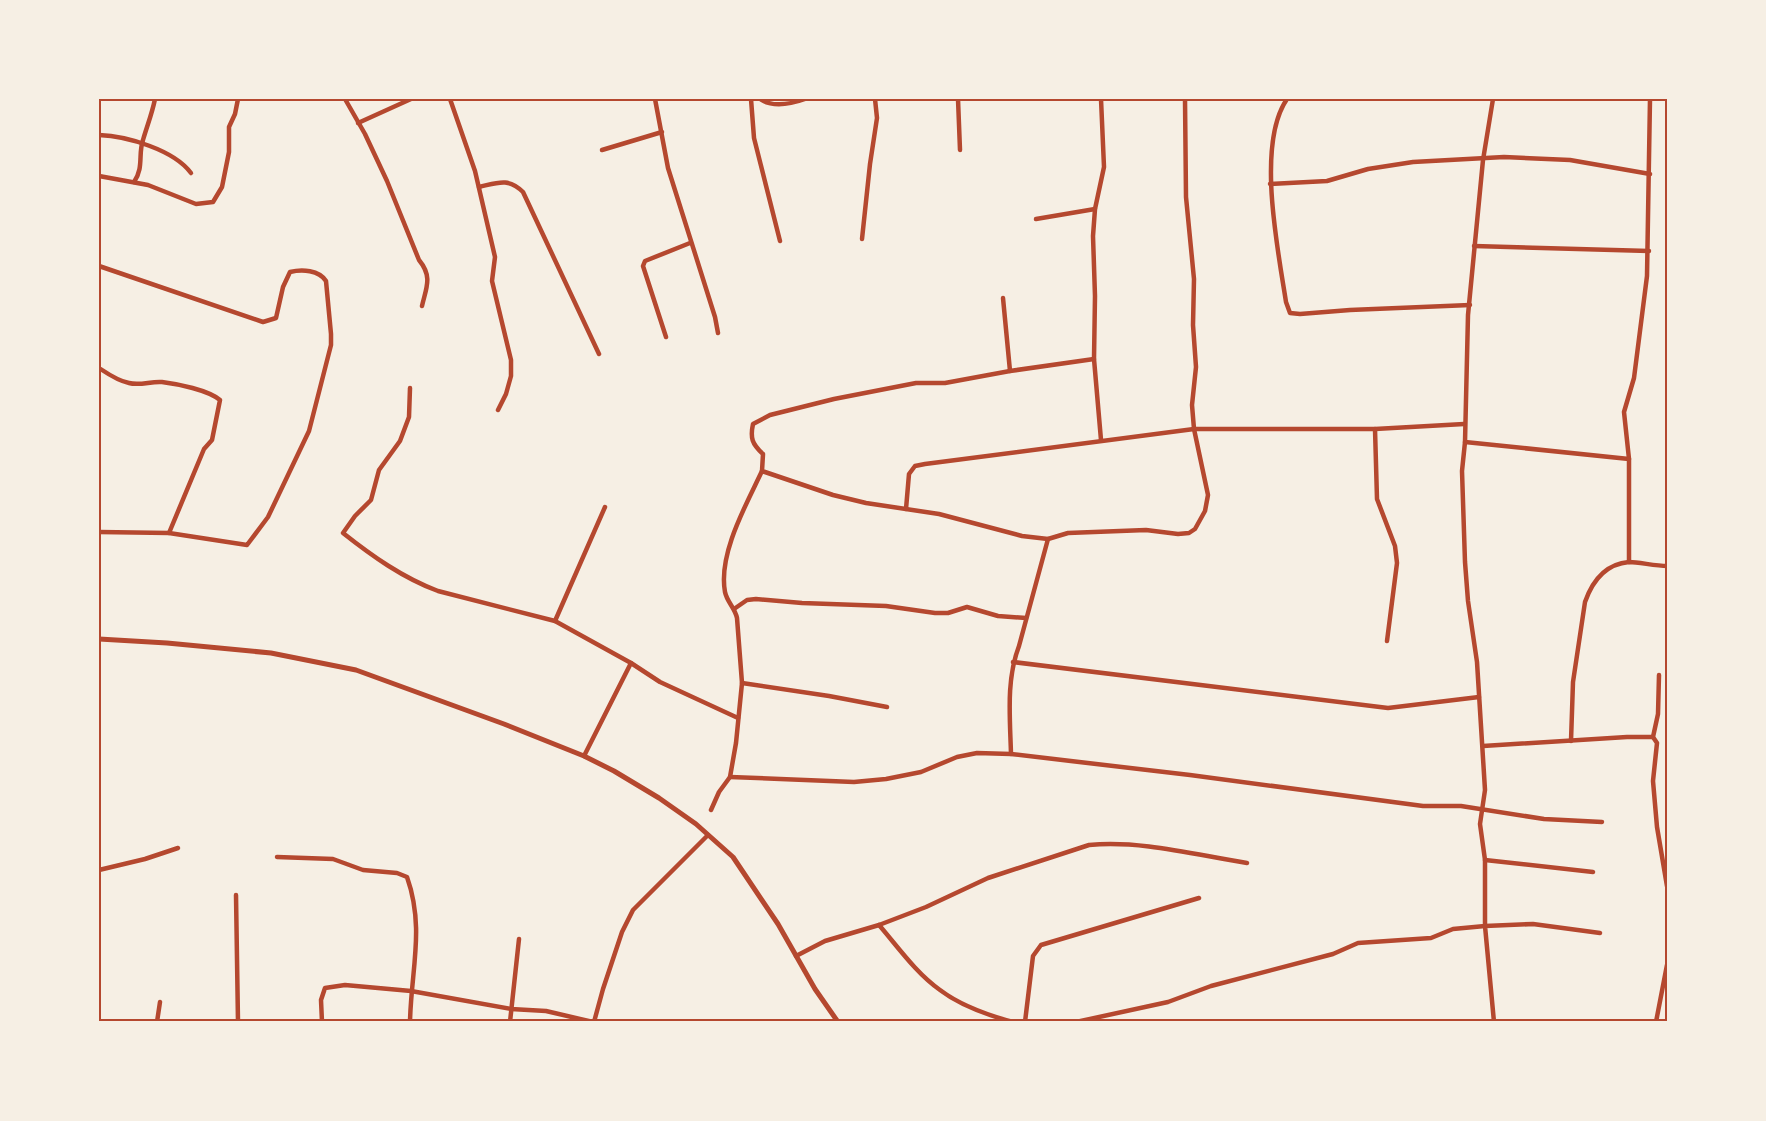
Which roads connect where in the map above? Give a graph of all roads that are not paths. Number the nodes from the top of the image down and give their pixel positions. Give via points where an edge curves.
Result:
1 (155, 99) edge
2 (238, 99) edge
3 (345, 99) edge
4 (411, 99) edge
5 (450, 99) edge
6 (655, 99) edge
7 (751, 99) edge
8 (760, 99) edge
9 (805, 99) edge
10 (875, 99) edge
11 (958, 99) edge
12 (1101, 99) edge
13 (1185, 99) edge
14 (1287, 99) edge
15 (1493, 99) edge
16 (1650, 99) edge
17 (358, 123) junction
18 (662, 132) junction
19 (99, 135) edge
20 (142, 143) junction
21 (602, 150) dead end
22 (960, 150) dead end
23 (1483, 160) junction
24 (191, 173) dead end
25 (1650, 174) junction
26 (99, 176) edge
27 (134, 182) junction
28 (1270, 184) junction
29 (478, 187) junction
30 (1095, 209) junction
31 (1036, 219) dead end
32 (862, 239) dead end
33 (780, 241) dead end
34 (690, 243) junction
35 (1474, 246) junction
36 (1649, 251) junction
37 (99, 266) edge
38 (1003, 298) dead end
39 (1470, 305) junction
40 (422, 306) dead end
41 (718, 333) dead end
42 (666, 337) dead end
43 (599, 354) dead end
44 (1094, 359) junction
45 (99, 369) edge
46 (1010, 371) junction
47 (410, 388) dead end
48 (498, 410) dead end
49 (1464, 424) junction
50 (1194, 429) junction
51 (1375, 429) junction
52 (1101, 440) junction
53 (1465, 442) junction
54 (1629, 459) junction
55 (762, 471) junction
56 (605, 507) dead end
57 (906, 509) junction
58 (99, 532) edge
59 (169, 533) junction
60 (1048, 539) junction
61 (1629, 562) junction
62 (1667, 566) edge
63 (735, 609) junction
64 (1026, 618) junction
65 (555, 621) junction
66 (99, 639) edge
67 (1387, 641) dead end
68 (1013, 662) junction
69 (631, 663) junction
70 (1659, 675) dead end
71 (742, 683) junction
72 (1479, 697) junction
73 (886, 707) dead end
74 (738, 718) junction
75 (1653, 737) junction
76 (1571, 741) junction
77 (1483, 746) junction
78 (1011, 754) junction
79 (584, 756) junction
80 (730, 777) junction
81 (1482, 808) junction
82 (711, 810) dead end
83 (1602, 822) dead end
84 (708, 835) junction
85 (178, 848) dead end
86 (277, 857) dead end
87 (1485, 860) junction
88 (1247, 863) dead end
89 (99, 870) edge
90 (1593, 873) dead end
91 (1667, 886) edge
92 (236, 895) dead end
93 (1199, 898) dead end
94 (879, 925) junction
95 (1485, 926) junction
96 (1600, 933) dead end
97 (519, 939) dead end
98 (796, 956) junction
99 (1667, 966) edge
100 (411, 991) junction
101 (160, 1002) dead end
102 (511, 1009) junction
103 (157, 1022) edge
104 (238, 1022) edge
105 (322, 1022) edge
106 (411, 1022) edge
107 (510, 1022) edge
108 (594, 1022) edge
109 (838, 1022) edge
110 (1013, 1022) edge
111 (1025, 1022) edge
112 (1076, 1022) edge
113 (1494, 1022) edge
114 (1656, 1022) edge

1 - 20 street
2 - 27 street via 229,127 222,187 213,202 196,204
3 - 17 street
4 - 17 street
5 - 29 street
6 - 18 street
7 - 33 street via 754,138
8 - 9 street via 776,105
10 - 32 street via 877,118
11 - 22 street
12 - 30 street via 1104,167
13 - 50 street via 1186,197 1194,279
14 - 28 street via 1276,119
15 - 23 street
16 - 25 street
17 - 40 street via 425,267 428,279
18 - 21 street
18 - 34 street
19 - 20 street
20 - 24 street via 174,158
20 - 27 street via 141,164
23 - 25 street via 1570,160
23 - 28 street via 1413,162 1327,181
23 - 35 street
25 - 36 street
26 - 27 street
28 - 39 street via 1290,313
29 - 43 street via 514,183 523,192
29 - 48 street via 495,257 492,281 511,360 511,376
30 - 31 street
30 - 44 street
34 - 41 street
34 - 42 street via 645,261 643,266
35 - 36 street
35 - 39 street
36 - 54 street via 1634,378 1624,412
37 - 59 street via 263,322 276,318 290,272 314,272 326,281 332,334 330,352 309,431 268,517 247,545
38 - 46 street
39 - 49 street
44 - 46 street
44 - 52 street
45 - 59 street via 130,384 160,382 212,393 220,400 212,440 204,449
46 - 55 street via 945,383 916,383 770,415 753,424 751,435 754,446 763,454
47 - 65 street via 409,417 400,441 379,470 371,500 343,533 378,560 420,584
49 - 51 street
49 - 53 street
50 - 51 street
50 - 52 street
50 - 60 street via 1208,495 1195,529 1178,534 1146,530 1068,534
51 - 67 street via 1377,499 1395,546 1397,563
52 - 57 street via 915,466 909,474
53 - 54 street
53 - 72 street via 1465,562
54 - 61 street
55 - 57 street via 833,495
55 - 63 street via 727,553 725,589
56 - 65 street
57 - 60 street
58 - 59 street
60 - 64 street
61 - 62 street
61 - 76 street via 1600,574 1587,596 1573,682
63 - 64 street via 756,599 886,606 935,613 967,607 998,616
63 - 71 street
64 - 68 street
65 - 69 street
66 - 79 street via 271,653 356,670
68 - 72 street via 1388,708
68 - 78 street via 1009,697
69 - 74 street via 660,682
69 - 79 street
70 - 75 street
71 - 73 street
71 - 74 street
72 - 77 street
74 - 80 street
75 - 76 street
75 - 91 street via 1658,743 1653,781
76 - 77 street
77 - 81 street
78 - 80 street via 977,753 921,772 854,782
78 - 81 street via 1423,806
79 - 84 street via 652,793
80 - 82 street
81 - 83 street via 1544,819
81 - 87 street
84 - 98 street via 733,857
84 - 108 street via 633,910 622,932
85 - 89 street
86 - 100 street via 333,859 363,870 407,877 414,897 418,934
87 - 90 street
87 - 95 street
88 - 94 street via 1157,848 1089,845 988,878
92 - 104 street
93 - 111 street via 1041,945 1033,956
94 - 98 street via 825,941
94 - 110 street via 938,990
95 - 96 street via 1533,924
95 - 112 street via 1453,929 1431,938 1358,943 1333,954 1211,986 1168,1002
95 - 113 street
97 - 102 street
98 - 109 street
99 - 114 street
100 - 102 street
100 - 105 street via 325,988
100 - 106 street
101 - 103 street
102 - 107 street
102 - 108 street via 546,1011

